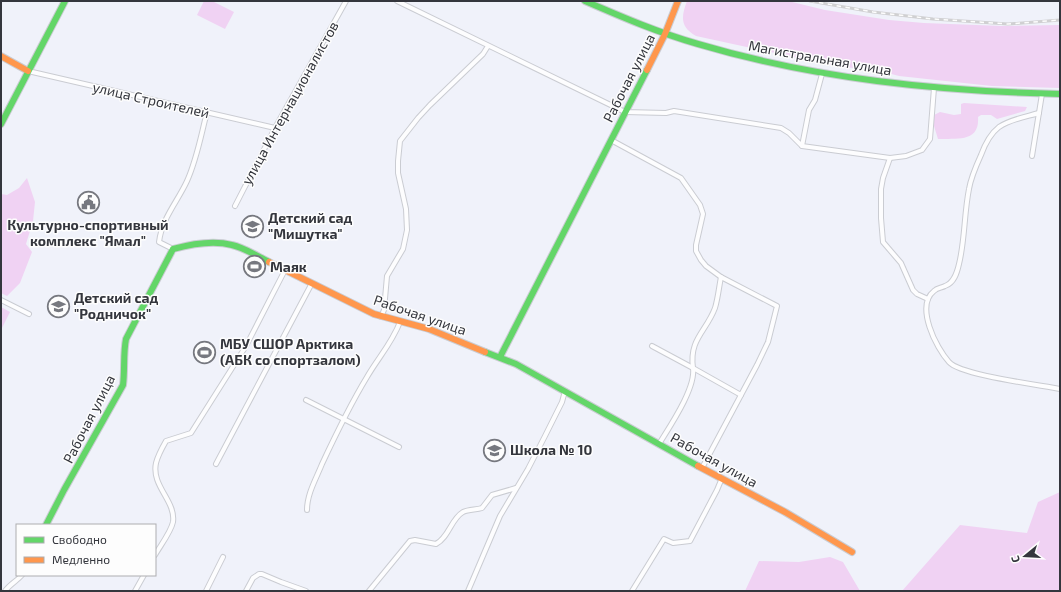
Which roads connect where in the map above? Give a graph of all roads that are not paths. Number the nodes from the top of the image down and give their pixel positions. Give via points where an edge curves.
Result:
1 (65, 1) edge
2 (346, 1) edge
3 (397, 1) edge
4 (584, 1) edge
5 (678, 1) edge
6 (666, 34) junction
7 (488, 46) junction
8 (1, 56) edge
9 (28, 71) junction
10 (822, 74) junction
11 (934, 88) junction
12 (1042, 94) junction
13 (1060, 94) edge
14 (207, 112) junction
15 (625, 112) junction
16 (1039, 113) junction
17 (1, 124) edge
18 (275, 128) junction
19 (611, 140) junction
20 (802, 146) junction
21 (1032, 156) dead end
22 (890, 158) junction
23 (235, 206) dead end
24 (173, 249) junction
25 (285, 270) junction
26 (721, 277) junction
27 (312, 283) junction
28 (928, 299) junction
29 (1, 300) edge
30 (29, 314) dead end
31 (381, 317) junction
32 (400, 322) junction
33 (652, 346) dead end
34 (500, 357) junction
35 (693, 368) junction
36 (1060, 389) edge
37 (565, 391) junction
38 (741, 395) junction
39 (306, 400) dead end
40 (343, 419) junction
41 (659, 444) junction
42 (399, 447) dead end
43 (216, 464) dead end
44 (702, 468) junction
45 (722, 478) junction
46 (517, 488) junction
47 (307, 510) dead end
48 (47, 524) edge
49 (852, 552) dead end
50 (156, 553) edge
51 (223, 557) dead end
52 (21, 576) edge
53 (143, 576) edge
54 (5, 591) edge
55 (134, 591) edge
56 (206, 591) edge
57 (246, 591) edge
58 (306, 591) edge
59 (369, 591) edge
60 (468, 591) edge
61 (632, 591) edge

1 - 9 street
2 - 18 street, улица Интернационалистов
3 - 7 street
4 - 6 street, Магистральная улица
5 - 6 street, Рабочая улица
6 - 10 street, Магистральная улица via 750,59
6 - 15 street, Рабочая улица
7 - 15 street
7 - 31 street via 479,59 418,118 400,141 398,173 406,209 406,230 403,249 387,276
8 - 9 street
9 - 14 street, улица Строителей
9 - 17 street
10 - 11 street, Магистральная улица
10 - 20 street via 815,100 809,110
11 - 12 street, Магистральная улица
11 - 22 street via 930,139 926,146 918,152
12 - 13 street, Магистральная улица
12 - 16 street
14 - 18 street, улица Строителей
14 - 24 street via 194,164 160,232 159,242
15 - 19 street, Рабочая улица
15 - 20 street via 674,111 781,128
16 - 21 street
16 - 28 street via 1004,124 989,138 970,184 958,269 951,283 933,291
18 - 23 street, улица Интернационалистов
19 - 26 street via 681,178 703,214 697,241 698,256
19 - 34 street, Рабочая улица
20 - 22 street
22 - 28 street via 881,189 884,242 901,264 913,290
24 - 25 street, Рабочая улица via 228,244 244,249
24 - 48 street, Рабочая улица via 126,339 122,385
25 - 27 street, Рабочая улица
25 - 50 street via 246,346 190,433 166,441 158,456 155,471 173,517 172,524
26 - 35 street via 714,309 693,347
26 - 38 street via 777,306 768,342
27 - 31 street, Рабочая улица
27 - 43 street
28 - 36 street via 927,316 930,329 945,357 954,367 991,377
29 - 30 street
31 - 32 street, Рабочая улица
32 - 34 street, Рабочая улица via 429,329
32 - 40 street
33 - 35 street
34 - 37 street, Рабочая улица
35 - 38 street
35 - 41 street via 691,386
37 - 41 street, Рабочая улица
37 - 46 street via 562,402
38 - 44 street
39 - 40 street
40 - 42 street
40 - 47 street via 312,488
41 - 44 street, Рабочая улица
44 - 45 street, Рабочая улица
45 - 49 street, Рабочая улица
45 - 61 street via 690,541 673,544 664,539
46 - 59 street via 492,495 482,508 459,515 443,539 436,544 410,541
46 - 60 street via 497,522
51 - 56 street
52 - 54 street
53 - 55 street
57 - 58 street via 253,578 259,574

